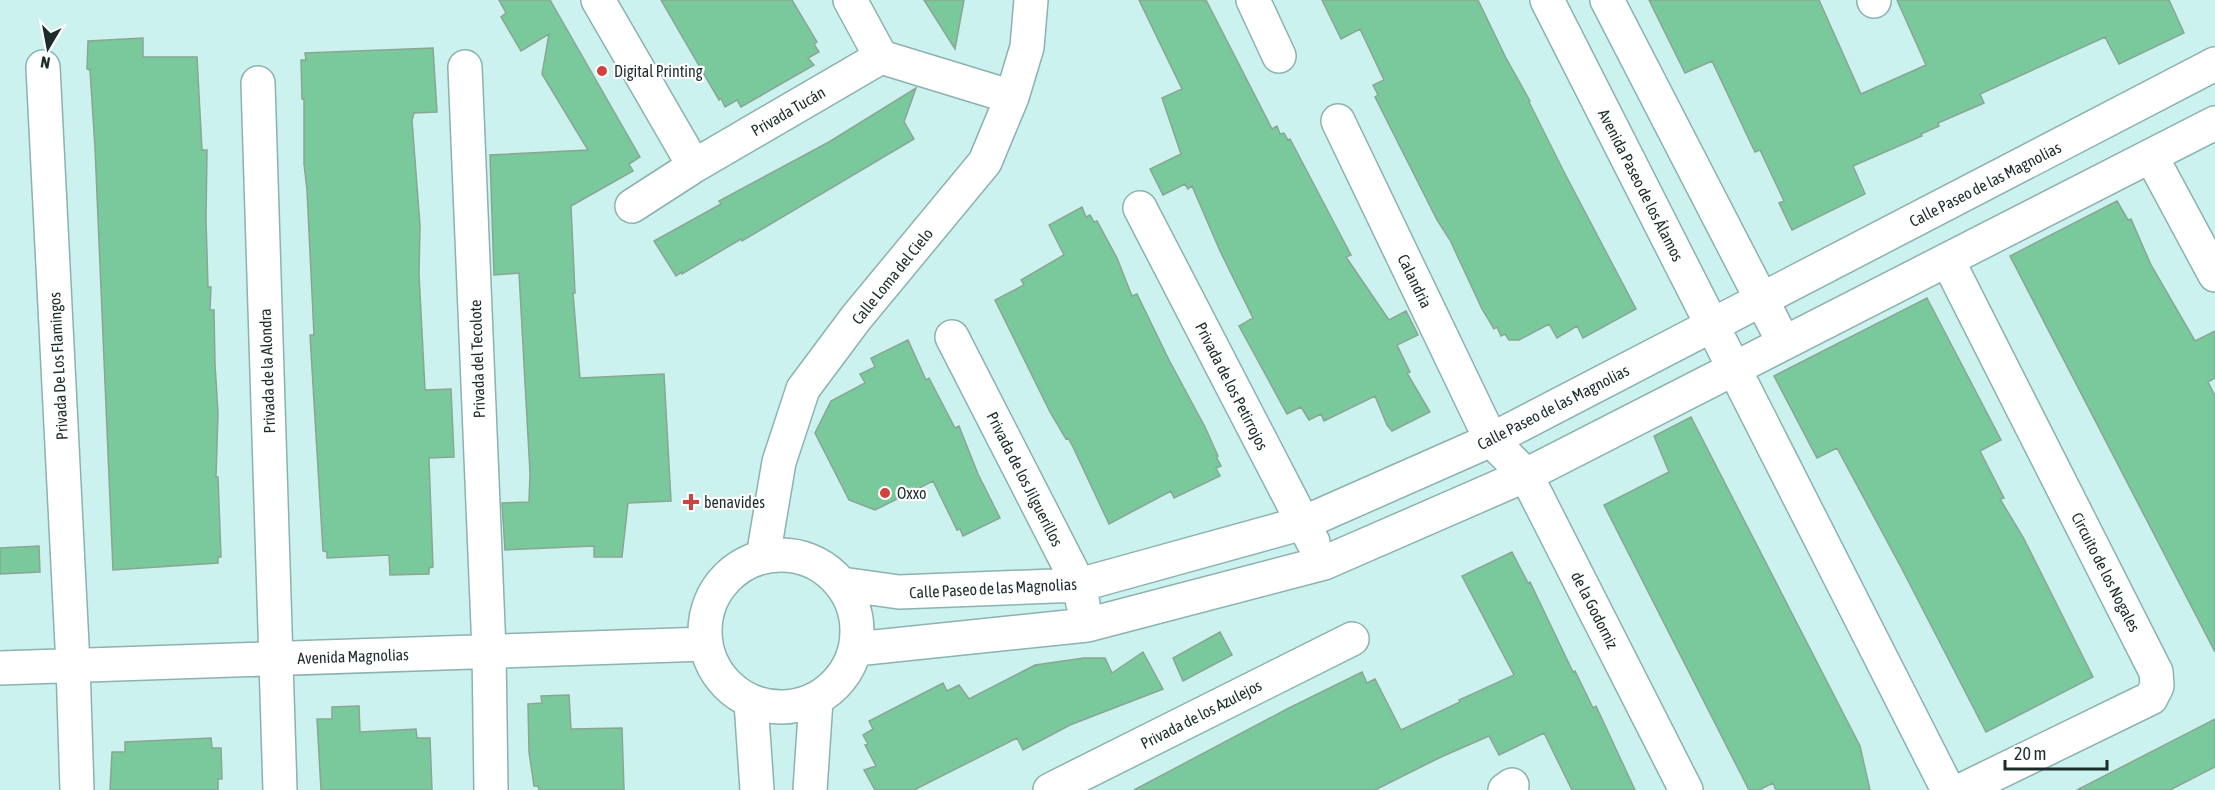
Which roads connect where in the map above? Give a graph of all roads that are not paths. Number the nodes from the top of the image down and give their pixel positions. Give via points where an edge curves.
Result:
1 (598, 0) edge
2 (850, 0) edge
3 (1031, 0) edge
4 (1253, 0) edge
5 (1547, 0) edge
6 (1607, 0) edge
7 (1279, 56) dead end
8 (881, 57) junction
9 (2215, 64) edge
10 (43, 67) dead end
11 (465, 67) dead end
12 (258, 83) dead end
13 (1012, 97) junction
14 (1338, 121) dead end
15 (2215, 123) edge
16 (2151, 156) junction
17 (694, 166) junction
18 (632, 206) dead end
19 (1140, 208) dead end
20 (1948, 261) junction
21 (2215, 275) edge
22 (1762, 300) junction
23 (1712, 326) junction
24 (952, 337) dead end
25 (1784, 343) junction
26 (1735, 370) junction
27 (1491, 440) junction
28 (1527, 475) junction
29 (1399, 481) junction
30 (1425, 519) junction
31 (1303, 523) junction
32 (763, 557) junction
33 (1324, 564) junction
34 (842, 584) junction
35 (1079, 585) junction
36 (1087, 625) junction
37 (1352, 639) dead end
38 (706, 644) junction
39 (856, 650) junction
40 (489, 651) junction
41 (276, 659) junction
42 (73, 665) junction
43 (0, 668) edge
44 (816, 700) junction
45 (751, 702) junction
46 (77, 790) edge
47 (280, 790) edge
48 (491, 790) edge
49 (757, 790) edge
50 (810, 790) edge
51 (1050, 790) edge
52 (1686, 790) edge
53 (1948, 790) edge
54 (1962, 790) edge

1 - 17 street
2 - 8 street
3 - 13 street, Calle Loma del Cielo via 1027,47
4 - 7 street
5 - 23 street, Avenida Paseo de los Álamos
6 - 22 street
8 - 13 street
8 - 17 street, Privada Tucán
9 - 22 street, Calle Paseo de las Magnolias
10 - 42 street, Privada De Los Flamingos
11 - 40 street, Privada del Tecolote
12 - 41 street, Privada de la Alondra
13 - 32 street, Calle Loma del Cielo via 985,162 856,318 803,389 779,462
14 - 27 street, Calandria
15 - 16 street
16 - 20 street
16 - 21 street
17 - 18 street, Privada Tucán
19 - 31 street, Privada de los Petirrojos
20 - 25 street
20 - 54 street, Circuito de los Nogales via 2156,672 2157,686 2151,698
22 - 23 street, Calle Paseo de las Magnolias
22 - 25 street
23 - 26 street, Avenida Paseo de los Álamos
23 - 27 street, Calle Paseo de las Magnolias
24 - 35 street, Privada de los Jilguerillos
25 - 26 street
26 - 28 street
26 - 53 street
27 - 28 street, de la Godorniz
27 - 29 street, Calle Paseo de las Magnolias
28 - 30 street
28 - 52 street, de la Godorniz
29 - 30 street
29 - 31 street, Calle Paseo de las Magnolias
30 - 33 street
31 - 33 street, Privada de los Petirrojos
31 - 35 street, Calle Paseo de las Magnolias
32 - 34 street via 792,555 820,565
32 - 38 street via 741,566 724,580 711,599 705,622
33 - 36 street
34 - 35 street, Calle Paseo de las Magnolias via 898,592
34 - 39 street via 854,604 858,626
35 - 36 street, Privada de los Jilguerillos
36 - 39 street
37 - 51 street, Privada de los Azulejos
38 - 40 street, Avenida Magnolias
38 - 45 street via 714,668 724,681
39 - 44 street via 848,670
40 - 41 street, Avenida Magnolias
40 - 48 street, Privada del Tecolote
41 - 42 street, Avenida Magnolias
41 - 47 street, Privada de la Alondra
42 - 43 street, Avenida Magnolias
42 - 46 street, Privada De Los Flamingos
44 - 45 street via 772,707
44 - 50 street
45 - 49 street

